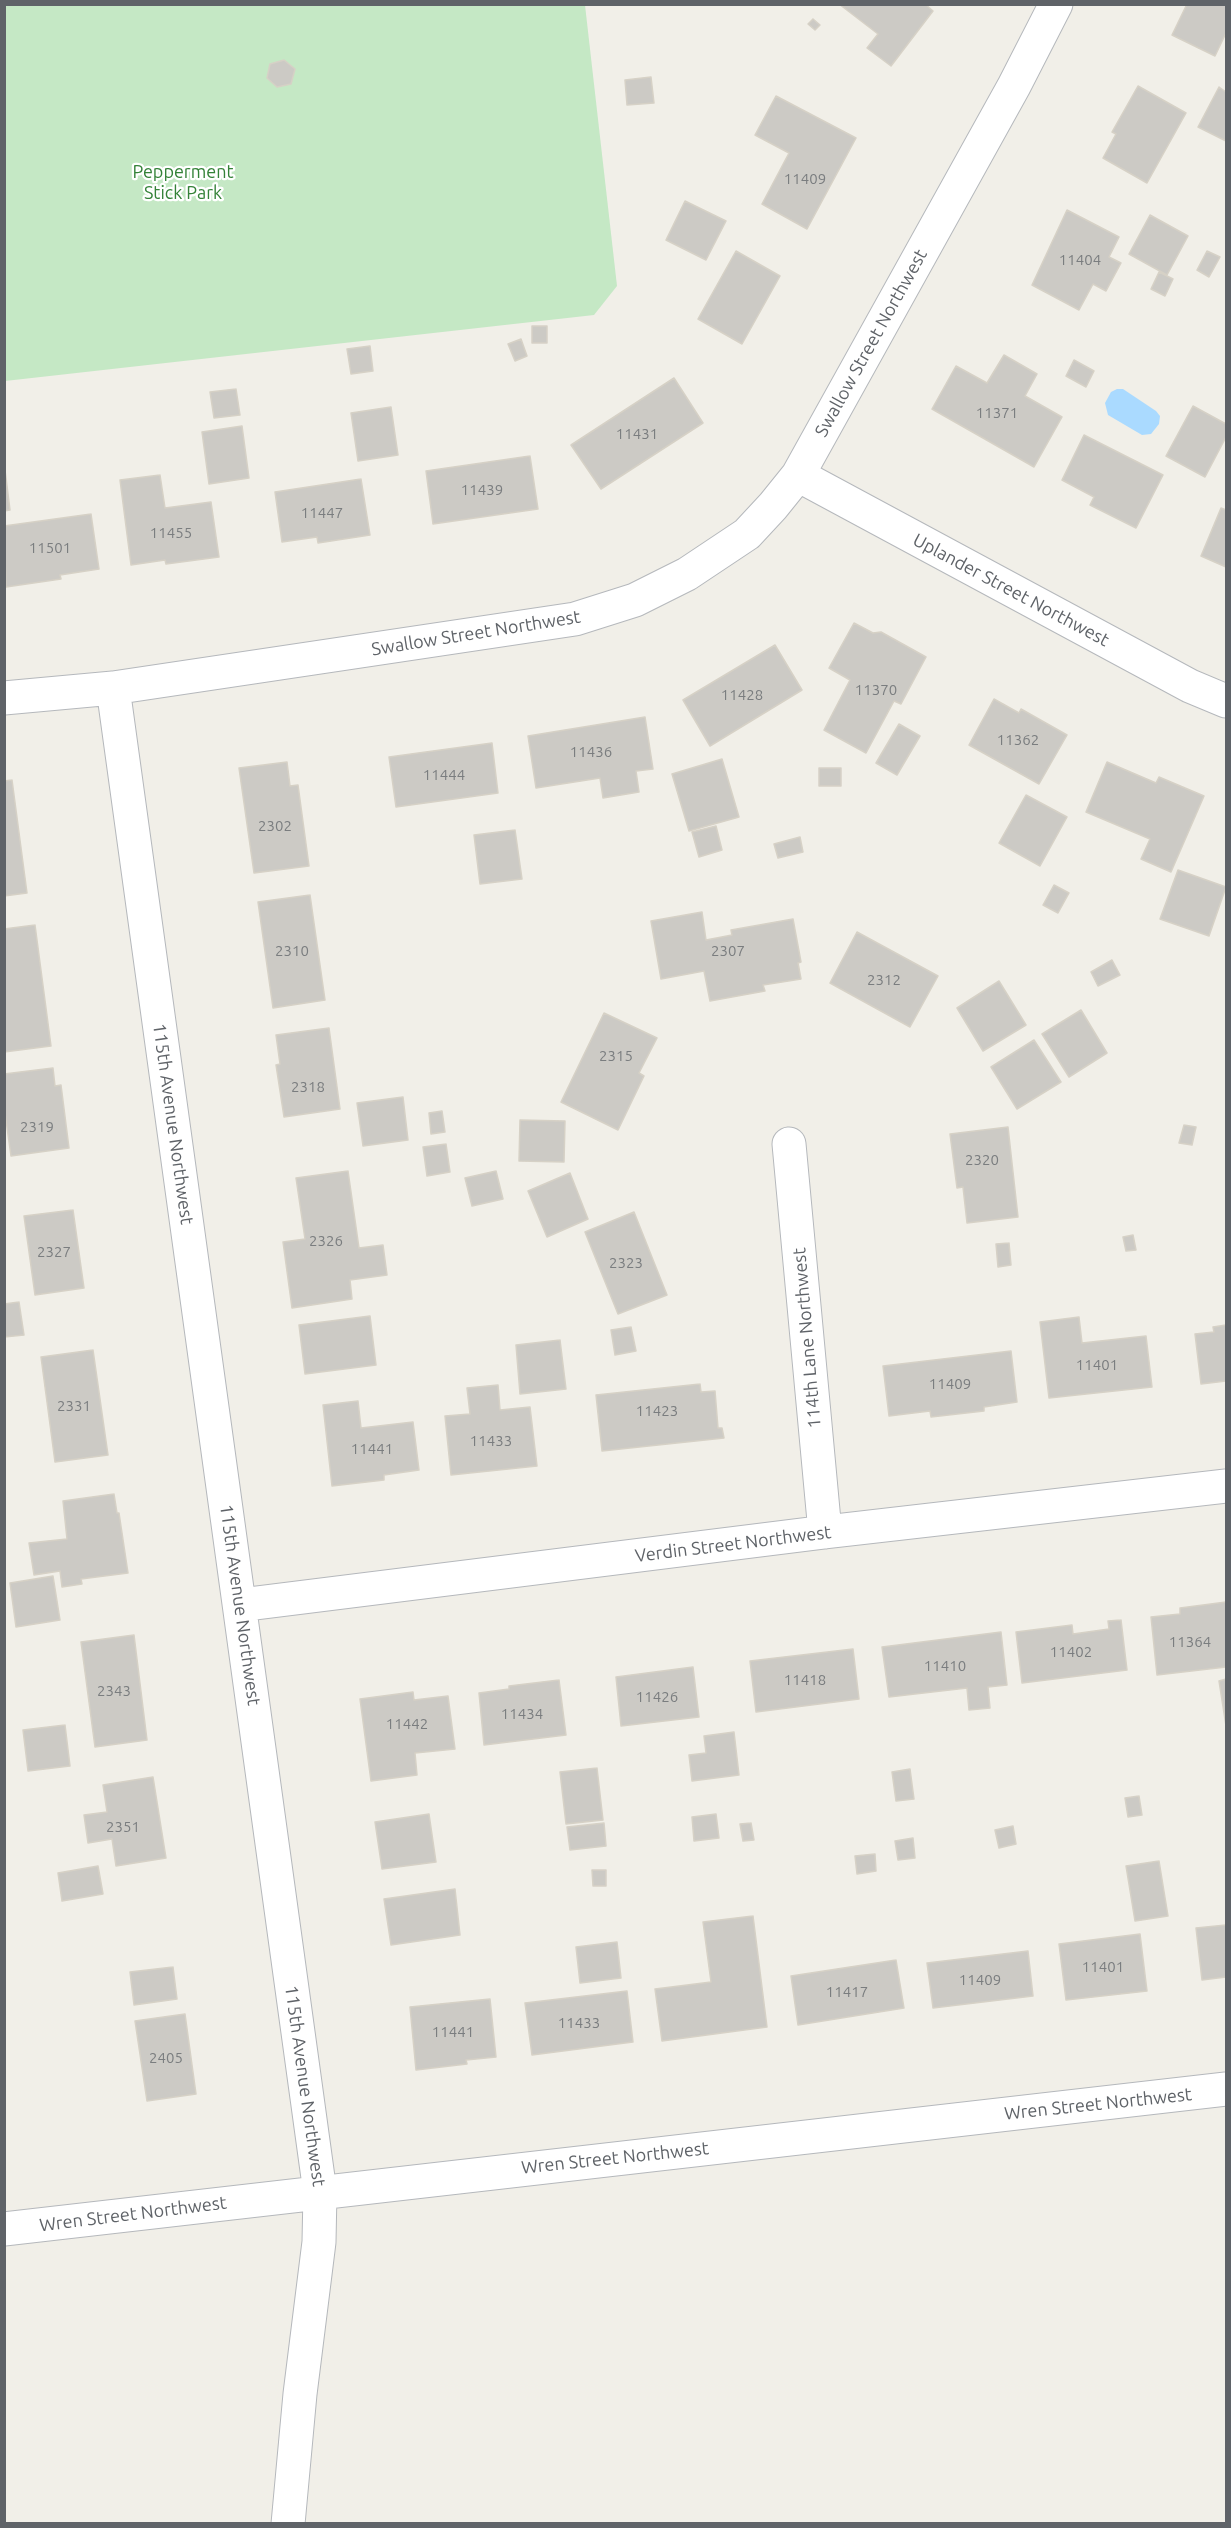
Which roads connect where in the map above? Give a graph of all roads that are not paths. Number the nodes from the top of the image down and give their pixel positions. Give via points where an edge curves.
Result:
1 (1056, 4) edge
2 (798, 475) junction
3 (113, 688) junction
4 (4, 698) edge
5 (1227, 701) edge
6 (789, 1143) dead end
7 (1227, 1486) edge
8 (825, 1532) junction
9 (240, 1605) junction
10 (1227, 2089) edge
11 (320, 2192) junction
12 (4, 2229) edge
13 (288, 2523) edge

1 - 2 street, Swallow Street Northwest
2 - 3 street, Swallow Street Northwest via 747,534 687,574 635,600 575,619
2 - 5 street, Uplander Street Northwest via 1190,686
3 - 4 street, Swallow Street Northwest
3 - 9 street, 115th Avenue Northwest
6 - 8 street, 114th Lane Northwest
7 - 8 street, Verdin Street Northwest
8 - 9 street, Verdin Street Northwest
9 - 11 street, 115th Avenue Northwest
10 - 11 street, Wren Street Northwest
11 - 12 street, Wren Street Northwest
11 - 13 street, 115th Avenue Northwest via 319,2242

